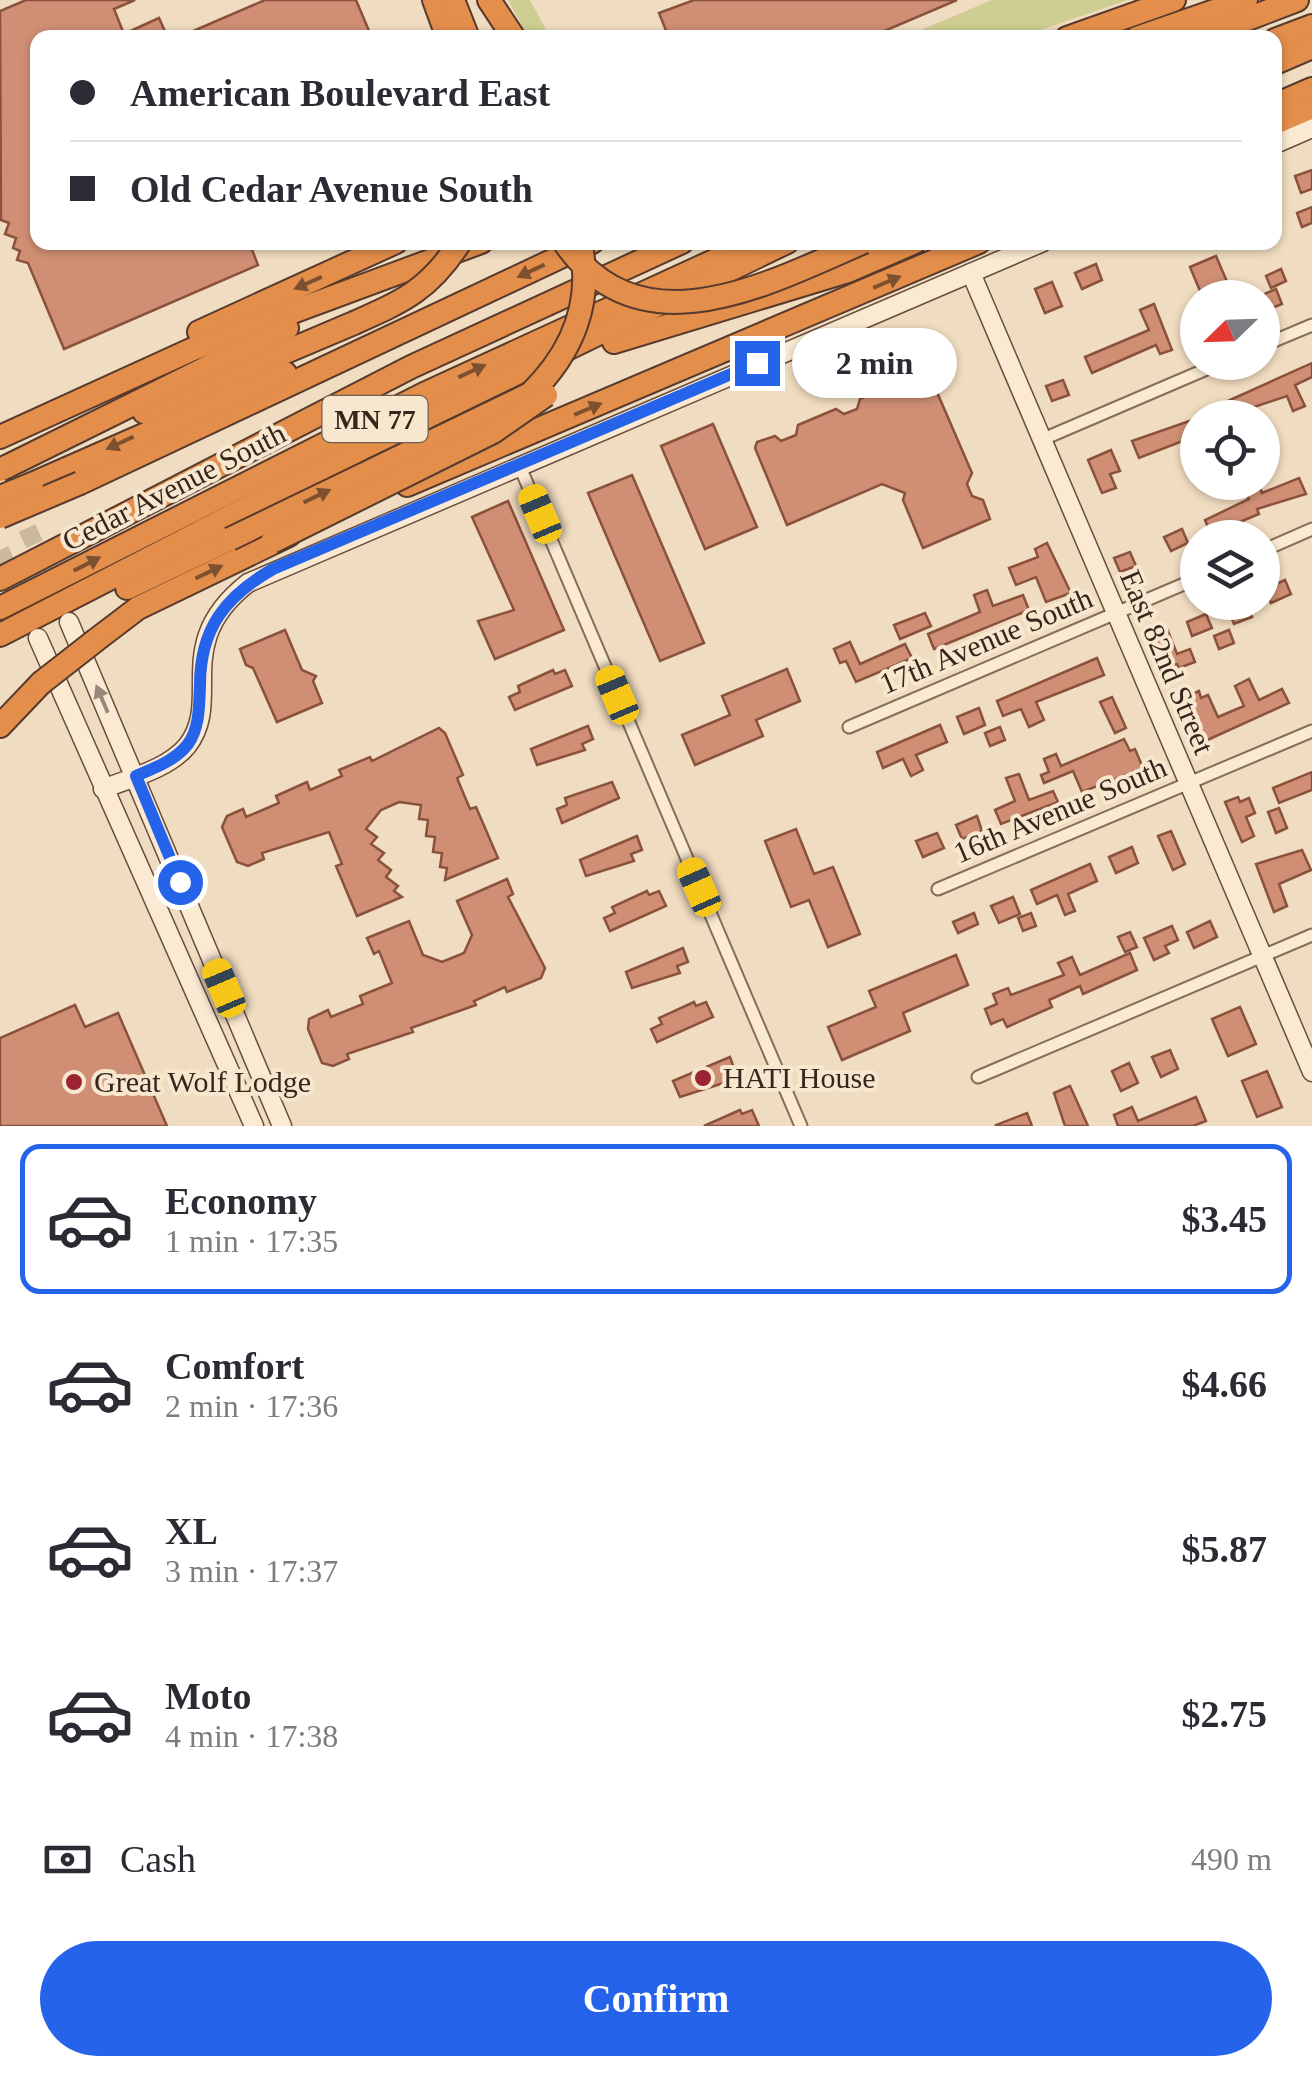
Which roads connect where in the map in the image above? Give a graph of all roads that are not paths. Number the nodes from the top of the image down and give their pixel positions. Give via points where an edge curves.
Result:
1 (431, 0) edge
2 (453, 0) edge
3 (487, 0) edge
4 (1146, 0) edge
5 (1174, 0) edge
6 (1246, 0) edge
7 (1297, 0) edge
8 (1312, 26) edge
9 (437, 30) edge
10 (444, 30) edge
11 (465, 30) edge
12 (496, 30) edge
13 (508, 30) edge
14 (1082, 30) edge
15 (1088, 30) edge
16 (1160, 30) edge
17 (1219, 30) edge
18 (1282, 37) edge
19 (1312, 47) edge
20 (1282, 60) edge
21 (1312, 76) edge
22 (1282, 89) edge
23 (1312, 89) edge
24 (1282, 102) edge
25 (1312, 107) edge
26 (1282, 120) edge
27 (1312, 128) edge
28 (1282, 141) edge
29 (378, 250) edge
30 (453, 250) edge
31 (456, 250) edge
32 (464, 250) edge
33 (570, 250) edge
34 (574, 250) edge
35 (582, 250) edge
36 (591, 250) edge
37 (665, 250) edge
38 (738, 250) edge
39 (770, 250) edge
40 (845, 250) edge
41 (897, 250) edge
42 (960, 250) edge
43 (1024, 250) edge
44 (971, 273) junction
45 (470, 300) junction
46 (1312, 325) edge
47 (1280, 338) edge
48 (1182, 380) edge
49 (7, 434) edge
50 (1041, 440) junction
51 (62, 442) junction
52 (366, 446) junction
53 (2, 467) edge
54 (520, 467) junction
55 (0, 497) edge
56 (0, 517) edge
57 (28, 528) tunnel mouth
58 (1312, 529) edge
59 (272, 542) junction
60 (1280, 542) edge
61 (0, 578) edge
62 (1180, 586) edge
63 (0, 608) edge
64 (1116, 613) junction
65 (69, 622) dead end
66 (0, 635) edge
67 (38, 638) dead end
68 (0, 644) edge
69 (0, 726) edge
70 (849, 727) dead end
71 (1312, 731) edge
72 (136, 776) junction
73 (1189, 784) junction
74 (104, 788) junction
75 (938, 889) dead end
76 (1312, 935) edge
77 (1261, 956) junction
78 (1312, 1072) edge
79 (978, 1077) dead end
80 (254, 1126) edge
81 (282, 1126) edge
82 (801, 1126) edge

1 - 9 highway
1 - 10 highway
2 - 11 highway
3 - 12 highway
3 - 13 highway
4 - 14 highway
5 - 15 highway
6 - 16 highway
7 - 17 highway
8 - 18 highway
19 - 20 highway
21 - 22 highway
23 - 24 highway
25 - 26 highway
27 - 28 street
29 -> 49 highway via 189,336
30 - 49 highway via 194,349
31 - 51 highway
32 - 51 highway, bridge via 421,290 354,323
33 - 40 highway, bridge via 612,284 649,299 696,303 754,288
34 -> 45 highway
68 -> 35 highway, bridge via 530,394 558,367 574,333 584,300
36 - 59 highway, bridge via 594,300 586,336 536,406
37 - 61 highway, Cedar Avenue South / MN 77 via 411,367
63 -> 38 highway, Cedar Avenue South / MN 77 via 424,394
39 - 52 highway
41 - 52 highway via 848,271 633,335
59 -> 42 highway
43 - 44 street
44 - 50 street, East 82nd Street
44 - 54 street
45 -> 55 highway, bridge via 194,410
45 - 56 highway, bridge
46 - 47 street
48 - 50 street
50 - 64 street, East 82nd Street
51 - 53 highway
52 - 66 highway
53 - 57 street
54 - 72 street via 273,569 231,597 200,658 192,737 175,756
54 - 82 street
58 - 60 street
69 -> 59 highway, bridge via 42,683 138,608
62 - 64 street, 17th Avenue South
64 - 70 street, 17th Avenue South
64 - 73 street, East 82nd Street
72 -> 65 street
67 - 74 street
71 - 73 street, 16th Avenue South
72 - 74 street
72 - 81 street
73 - 75 street, 16th Avenue South
73 - 77 street, East 82nd Street
74 - 80 street
76 - 77 street
77 - 78 street, East 82nd Street
77 - 79 street

